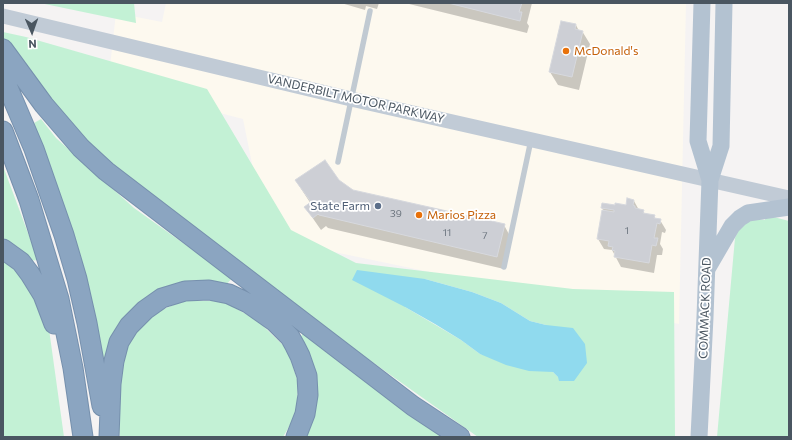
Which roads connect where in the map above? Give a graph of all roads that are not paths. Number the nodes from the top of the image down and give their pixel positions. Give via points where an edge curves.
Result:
1 (702, 3) edge
2 (724, 3) edge
3 (370, 11) dead end
4 (3, 16) edge
5 (3, 49) edge
6 (3, 76) edge
7 (351, 99) junction
8 (3, 131) edge
9 (531, 140) junction
10 (338, 162) dead end
11 (710, 180) junction
12 (789, 198) edge
13 (789, 207) edge
14 (3, 249) edge
15 (504, 267) dead end
16 (706, 271) junction
17 (80, 411) junction
18 (83, 437) edge
19 (106, 437) edge
20 (109, 437) edge
21 (296, 437) edge
22 (460, 437) edge
23 (699, 437) edge

1 - 11 main road, COMMACK ROAD via 698,141
2 - 11 main road, COMMACK ROAD via 721,146
3 - 7 lane
4 - 7 main road, VANDERBILT MOTOR PARKWAY
5 - 22 highway via 68,134 111,175 413,406
6 - 19 highway via 50,191 77,279 96,368
7 - 9 main road, VANDERBILT MOTOR PARKWAY
7 - 10 lane
8 - 17 highway via 50,265
9 - 11 main road, VANDERBILT MOTOR PARKWAY
9 - 15 lane
11 - 12 main road, VANDERBILT MOTOR PARKWAY
11 - 16 main road, COMMACK ROAD
13 - 16 main road via 748,213 740,218 732,226
14 - 17 highway via 21,262 43,295 52,315
16 - 23 main road, COMMACK ROAD
17 - 18 highway
20 - 21 highway via 112,372 116,352 124,334 137,317 153,303 173,294 196,290 219,291 239,298 258,309 290,337 304,366 308,387 305,414

